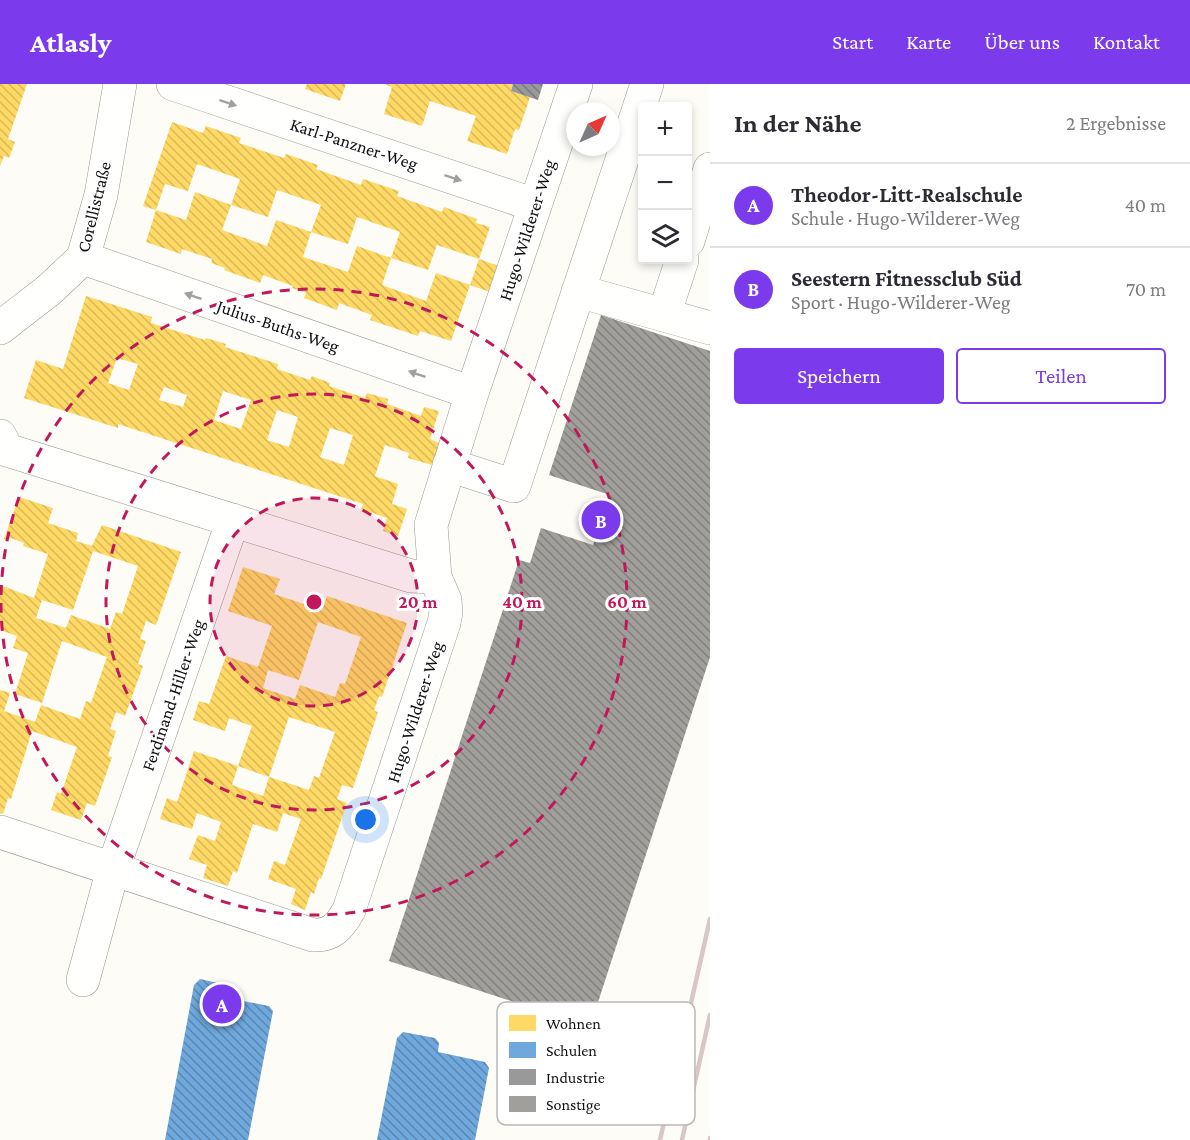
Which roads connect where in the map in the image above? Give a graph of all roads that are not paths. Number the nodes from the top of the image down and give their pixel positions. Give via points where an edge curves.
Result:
1 (120, 84) edge
2 (173, 84) edge
3 (576, 84) edge
4 (647, 84) edge
5 (710, 169) edge
6 (535, 205) junction
7 (692, 225) edge
8 (83, 258) junction
9 (681, 264) edge
10 (578, 291) junction
11 (664, 315) junction
12 (0, 328) edge
13 (710, 328) edge
14 (472, 393) junction
15 (2, 452) edge
16 (449, 465) junction
17 (233, 520) junction
18 (435, 577) junction
19 (0, 832) edge
20 (113, 869) junction
21 (83, 980) dead end

1 - 8 street, Corellistraße via 101,195
2 -> 6 street, Karl-Panzner-Weg
3 - 6 street, Hugo-Wilderer-Weg
4 - 10 street
5 - 7 street
6 - 14 street, Hugo-Wilderer-Weg
8 - 12 street, Corellistraße
14 -> 8 street, Julius-Buths-Weg
9 - 11 street
10 - 11 street
10 - 16 street via 514,486
11 - 13 street
14 - 16 street, Hugo-Wilderer-Weg
15 - 17 street
16 - 18 street, Hugo-Wilderer-Weg via 432,525
17 - 18 street via 411,576
17 - 20 street, Ferdinand-Hiller-Weg
18 - 20 street, Hugo-Wilderer-Weg via 445,600 444,623 341,924 326,935 313,935
19 - 20 street, Hugo-Wilderer-Weg
20 - 21 street, Ferdinand-Hiller-Weg

